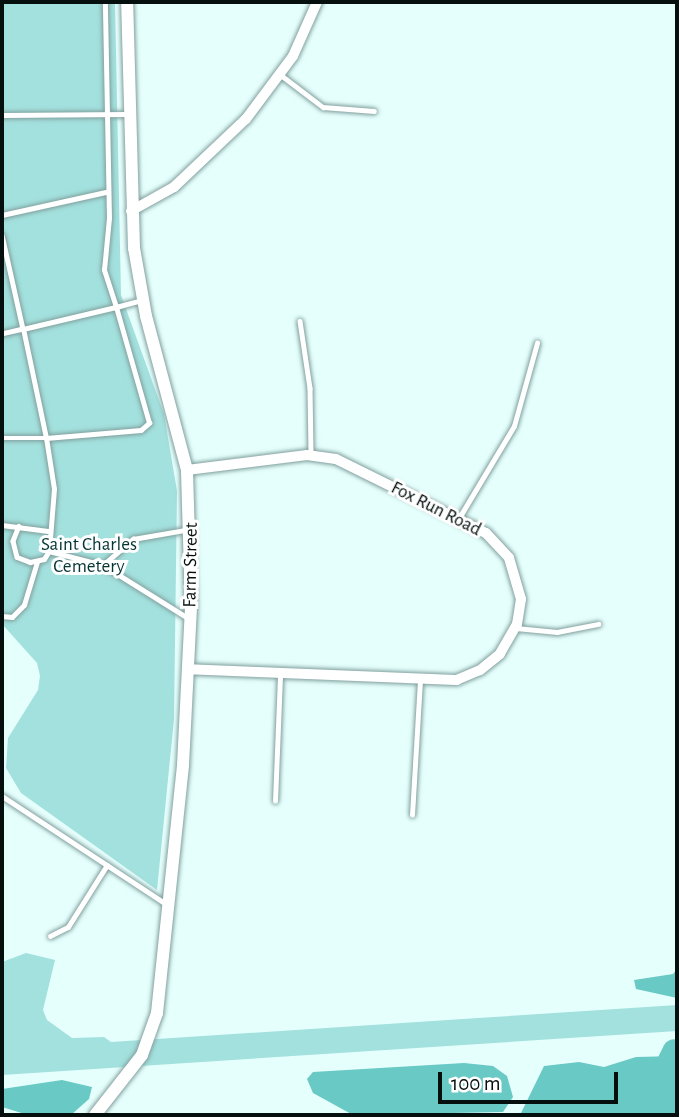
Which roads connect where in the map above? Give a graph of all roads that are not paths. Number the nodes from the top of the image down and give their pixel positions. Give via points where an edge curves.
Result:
1 (105, 2) edge
2 (127, 2) edge
3 (317, 2) edge
4 (280, 75) junction
5 (374, 111) dead end
6 (130, 114) junction
7 (2, 115) edge
8 (108, 116) junction
9 (106, 192) junction
10 (131, 211) junction
11 (2, 215) edge
12 (2, 235) edge
13 (142, 300) junction
14 (116, 307) junction
15 (300, 321) dead end
16 (23, 329) junction
17 (2, 334) edge
18 (537, 343) dead end
19 (2, 438) edge
20 (47, 438) junction
21 (311, 455) junction
22 (187, 470) junction
23 (458, 518) junction
24 (2, 525) edge
25 (19, 526) junction
26 (191, 529) junction
27 (48, 531) junction
28 (49, 551) junction
29 (37, 562) junction
30 (103, 565) junction
31 (2, 616) edge
32 (190, 618) junction
33 (598, 624) dead end
34 (516, 628) junction
35 (188, 669) junction
36 (280, 674) junction
37 (420, 681) junction
38 (2, 796) edge
39 (275, 801) dead end
40 (412, 814) dead end
41 (107, 865) junction
42 (171, 907) junction
43 (50, 936) dead end
44 (95, 1115) edge

1 - 8 lane
2 - 6 street, Farm Street
3 - 4 street
4 - 5 lane via 323,107
4 - 10 street via 220,147 174,187
6 - 8 lane
6 - 10 street, Farm Street
7 - 8 lane
8 - 9 lane
9 - 11 lane
9 - 14 lane via 109,218 104,270
10 - 13 street, Farm Street
12 - 16 lane
13 - 14 lane
13 - 22 street, Farm Street
14 - 16 lane
14 - 20 lane via 149,423 141,430
15 - 21 lane via 310,388
16 - 17 lane
16 - 20 lane
18 - 23 lane via 514,426
19 - 20 lane
20 - 27 lane via 54,489
21 - 22 street, Fox Run Road
21 - 23 street, Fox Run Road via 336,459
22 - 26 street, Farm Street
23 - 34 street, Fox Run Road via 486,533 509,558 520,591
24 - 25 lane
25 - 27 lane
25 - 29 lane via 13,541 17,556
26 - 30 lane via 133,539
26 - 32 street, Farm Street
27 - 28 lane
28 - 29 lane
28 - 30 lane
29 - 31 lane via 24,605 12,617
30 - 32 lane
32 - 35 street, Farm Street
33 - 34 lane via 557,632
34 - 37 street, Fox Run Road via 500,654 480,670 448,681
35 - 36 street, Fox Run Road
35 - 42 street, Farm Street
36 - 37 street, Fox Run Road
36 - 39 lane
37 - 40 lane
38 - 41 lane
41 - 42 lane
41 - 43 lane via 68,927
42 - 44 street, Farm Street via 159,1003 149,1038 142,1055

